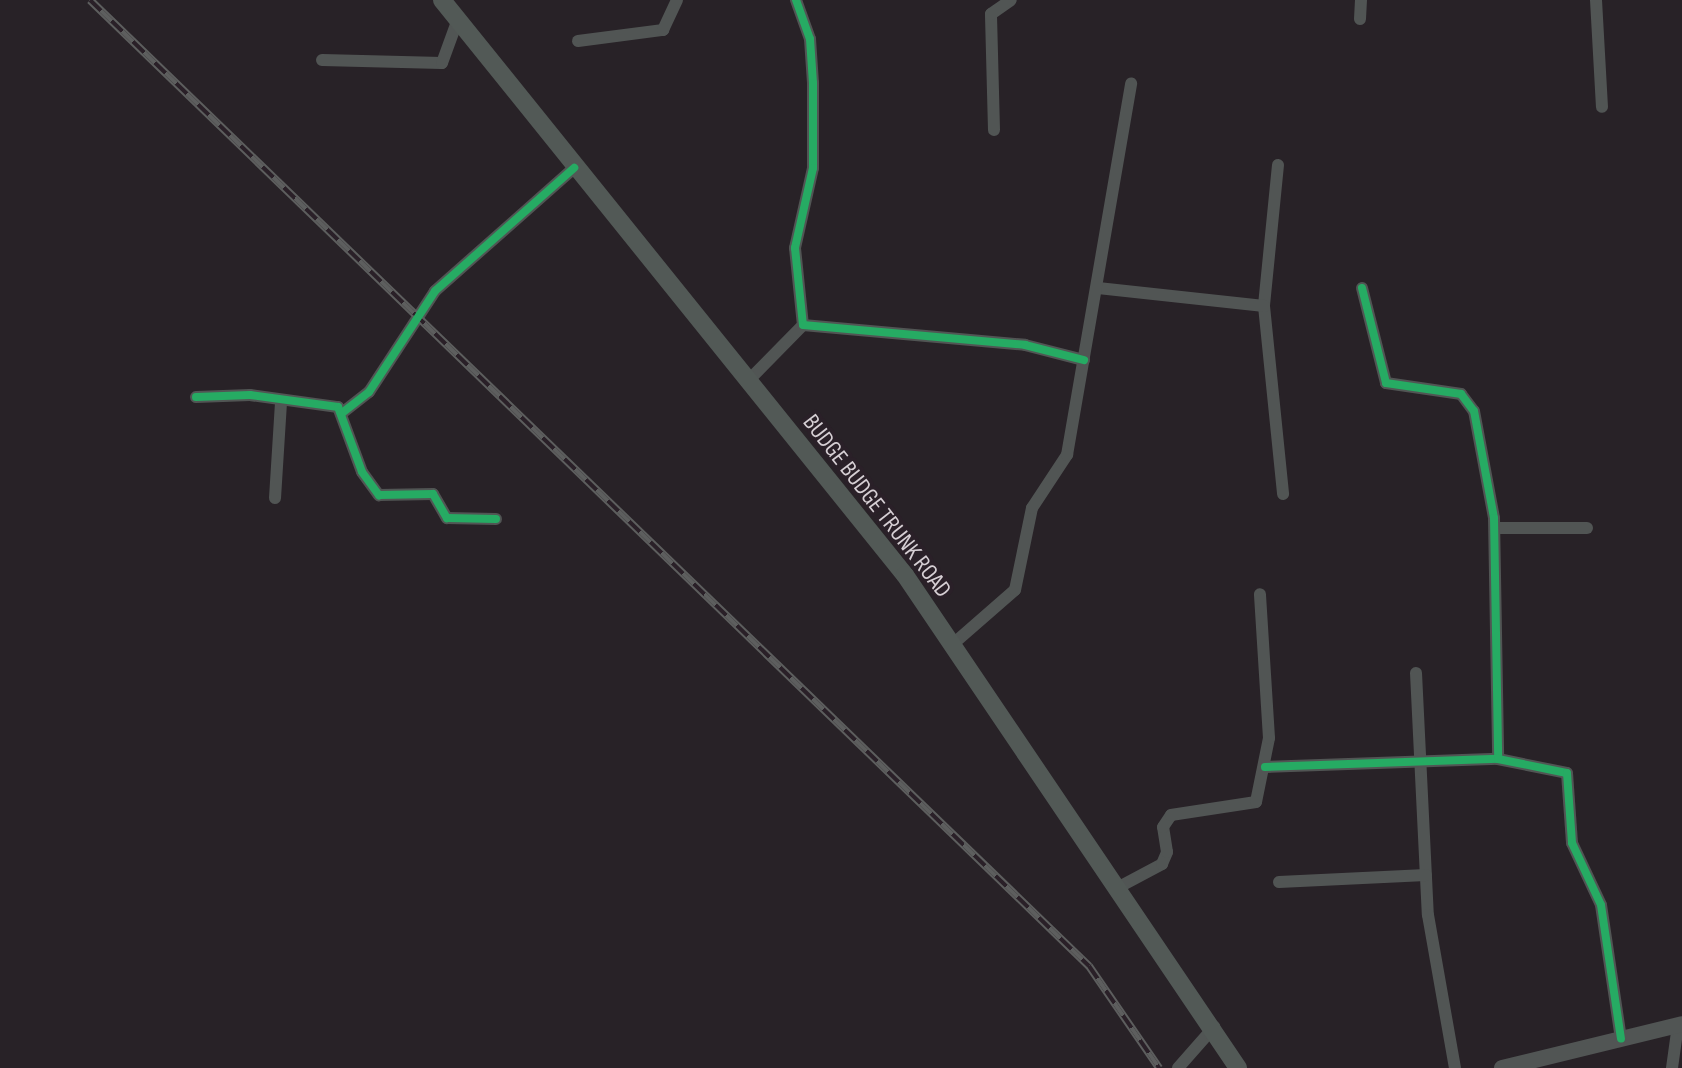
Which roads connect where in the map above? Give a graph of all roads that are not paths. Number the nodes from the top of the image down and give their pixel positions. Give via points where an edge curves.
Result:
1 (677, 0) edge
2 (796, 0) edge
3 (1011, 0) edge
4 (1361, 0) edge
5 (1596, 0) edge
6 (453, 7) edge
7 (1360, 19) dead end
8 (578, 41) dead end
9 (322, 60) dead end
10 (1131, 83) dead end
11 (1602, 107) dead end
12 (994, 130) dead end
13 (1278, 165) dead end
14 (574, 168) junction
15 (1098, 288) junction
16 (1362, 288) dead end
17 (1264, 306) junction
18 (803, 325) junction
19 (1084, 360) junction
20 (748, 381) junction
21 (196, 397) dead end
22 (281, 402) junction
23 (342, 413) junction
24 (1283, 494) dead end
25 (275, 498) dead end
26 (496, 519) dead end
27 (1495, 528) junction
28 (1587, 528) dead end
29 (1260, 594) dead end
30 (953, 644) junction
31 (1416, 673) dead end
32 (1422, 759) junction
33 (1498, 759) junction
34 (1265, 767) junction
35 (1426, 875) junction
36 (1279, 882) dead end
37 (1119, 887) junction
38 (1680, 1025) edge
39 (1214, 1027) junction
40 (1621, 1039) junction
41 (1178, 1068) edge
42 (1238, 1068) edge
43 (1455, 1068) edge
44 (1502, 1068) edge
45 (1672, 1068) edge

1 - 8 street via 663,30
2 - 18 street via 810,39 813,83 813,168 795,248
3 - 12 street via 991,14
4 - 7 street
5 - 11 street
6 - 9 street via 442,63
6 - 14 main road, BUDGE BUDGE TRUNK ROAD
10 - 15 street
13 - 17 street
14 - 20 main road, BUDGE BUDGE TRUNK ROAD
14 - 23 street via 435,291 369,392
15 - 17 street
15 - 19 street
16 - 27 street via 1386,383 1471,401
17 - 24 street
18 - 19 street via 1025,345
18 - 20 street
19 - 30 street via 1067,455 1032,508 1015,590
20 - 30 main road, BUDGE BUDGE TRUNK ROAD via 905,575
21 - 22 street via 250,395
22 - 23 street via 329,405
22 - 25 street
23 - 26 street via 362,472 379,495 433,494 447,518
27 - 28 street
27 - 33 street
29 - 34 street via 1270,710
30 - 37 main road, BUDGE BUDGE TRUNK ROAD
31 - 32 street
32 - 33 street
32 - 34 street
32 - 35 street
33 - 40 street via 1567,773 1572,843 1601,905
34 - 37 street via 1251,805 1164,820 1167,852 1162,864
35 - 36 street
35 - 43 street
37 - 39 main road, BUDGE BUDGE TRUNK ROAD
38 - 40 street
38 - 45 street
39 - 41 street
39 - 42 main road, BUDGE BUDGE TRUNK ROAD
40 - 44 street

